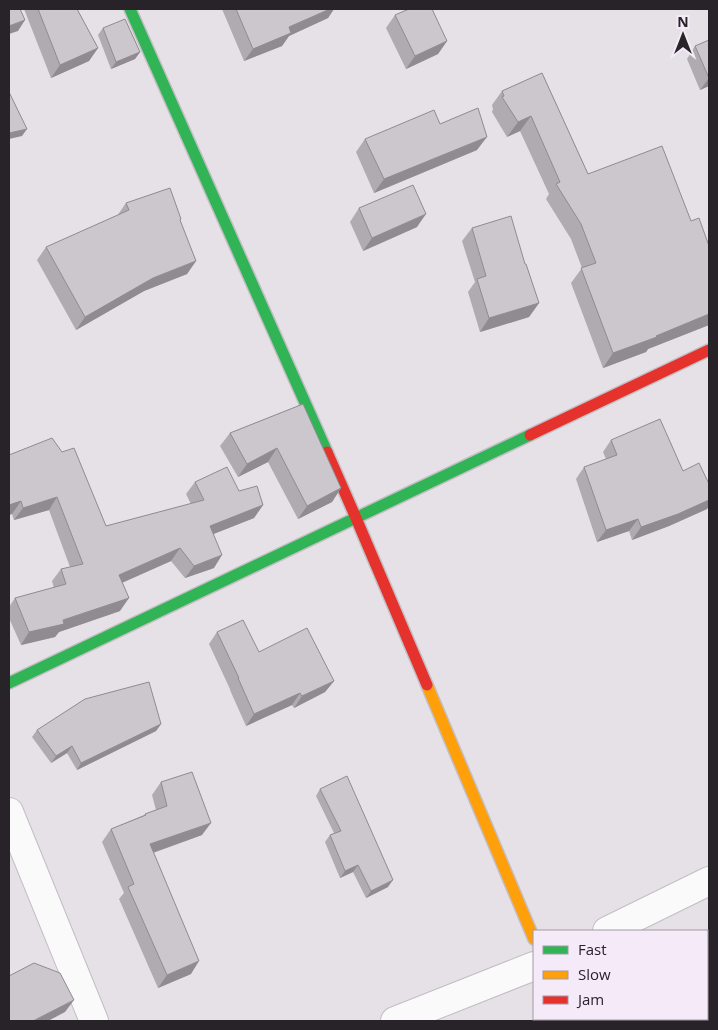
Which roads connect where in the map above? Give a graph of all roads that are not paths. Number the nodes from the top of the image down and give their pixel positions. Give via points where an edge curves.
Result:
1 (130, 9) edge
2 (709, 350) edge
3 (356, 518) junction
4 (9, 684) edge
5 (9, 812) edge
6 (709, 881) edge
7 (609, 930) edge
8 (533, 937) edge
9 (533, 966) edge
10 (94, 1021) edge
11 (396, 1021) edge

1 - 3 street
2 - 3 street
3 - 4 street
3 - 8 street
5 - 10 street
6 - 7 street
9 - 11 street

